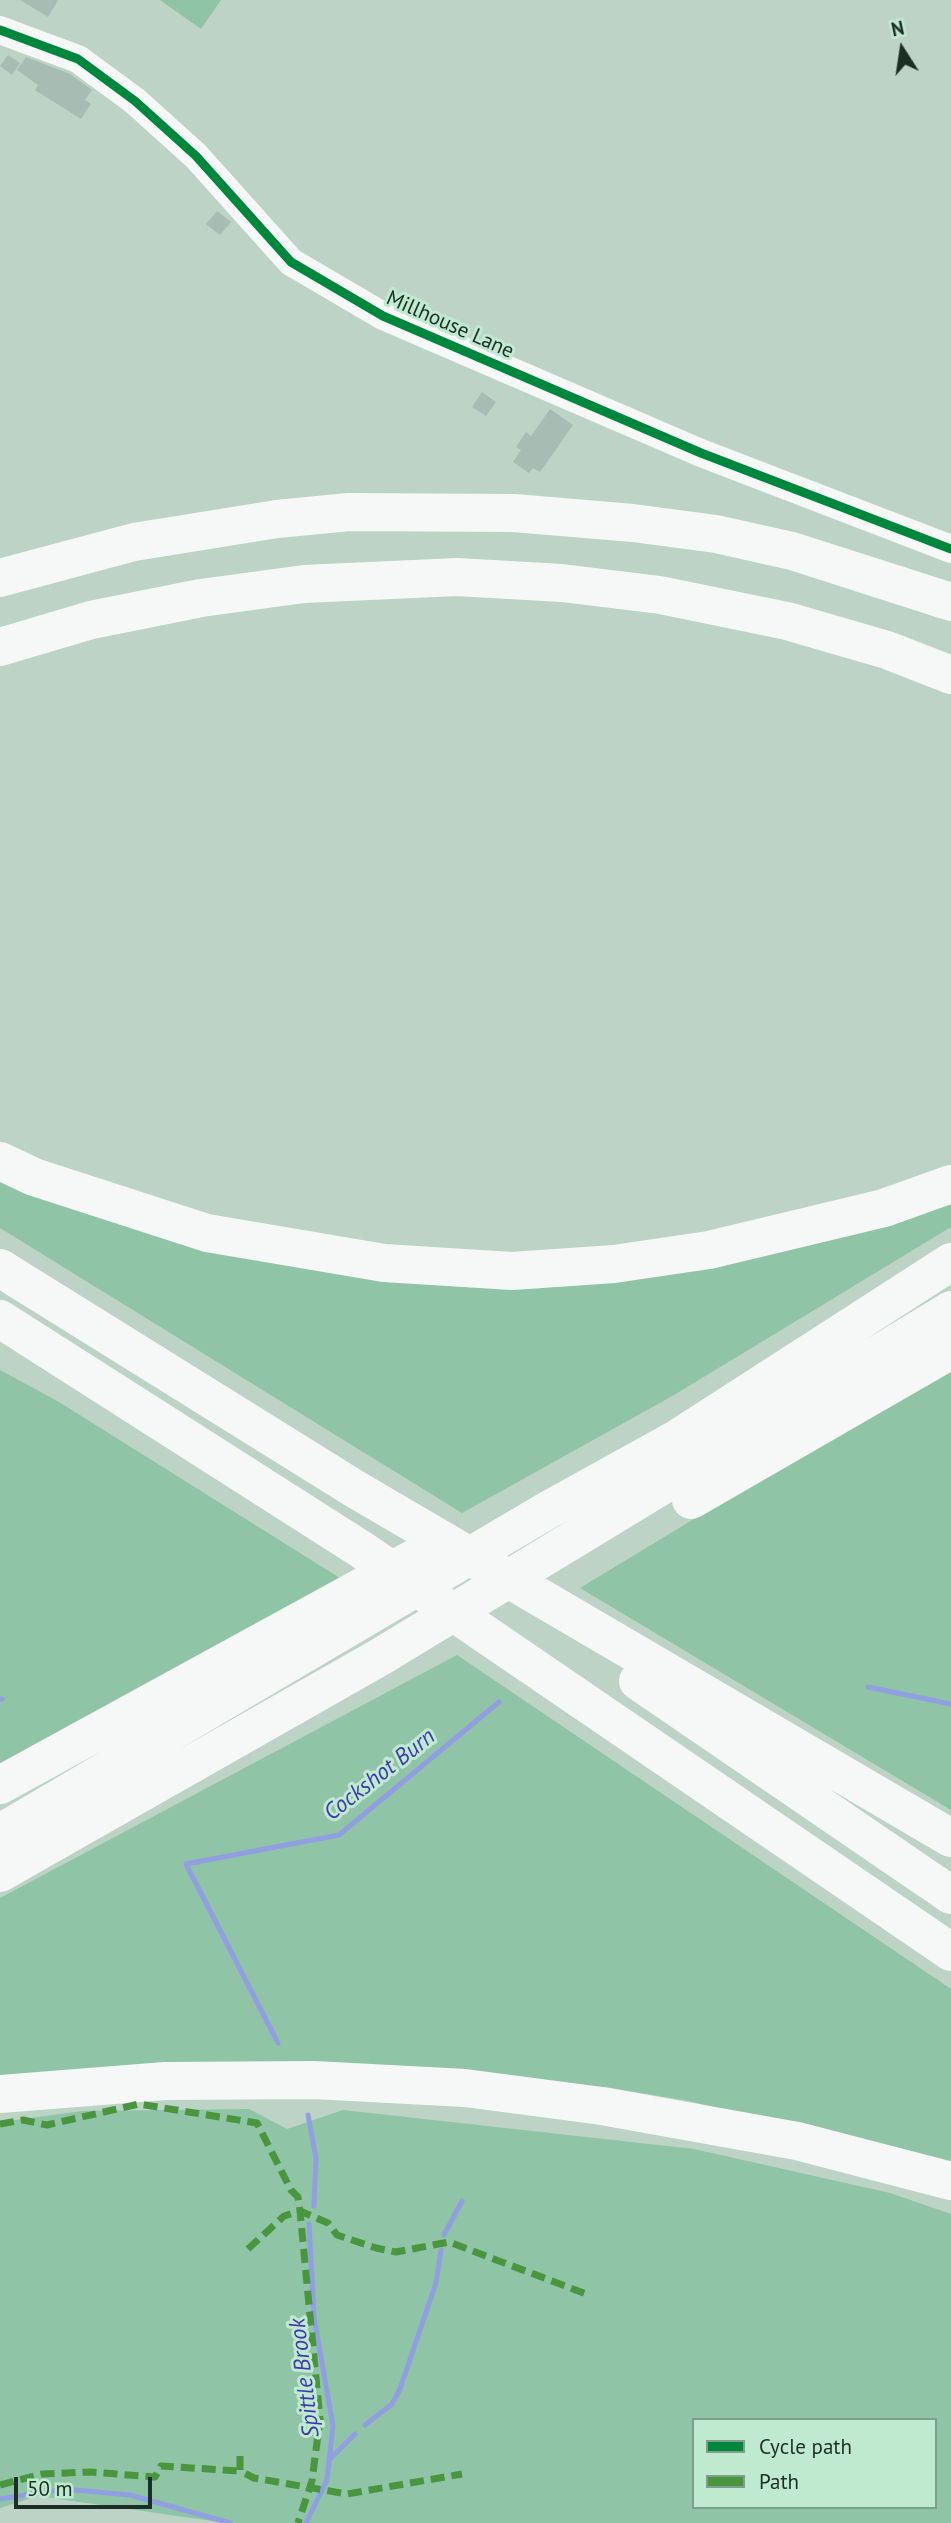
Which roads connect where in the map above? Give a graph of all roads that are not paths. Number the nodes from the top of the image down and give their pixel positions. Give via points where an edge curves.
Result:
1 (0, 30) edge
2 (951, 549) edge
3 (0, 578) edge
4 (951, 602) edge
5 (0, 647) edge
6 (951, 675) edge
7 (0, 1161) edge
8 (951, 1184) edge
9 (951, 1262) edge
10 (0, 1268) edge
11 (951, 1310) edge
12 (0, 1319) edge
13 (0, 1350) edge
14 (951, 1350) edge
15 (355, 1489) junction
16 (595, 1542) junction
17 (362, 1550) junction
18 (329, 1624) junction
19 (0, 1785) edge
20 (0, 1833) edge
21 (951, 1838) edge
22 (0, 1873) edge
23 (951, 1895) edge
24 (951, 1952) edge
25 (0, 2094) edge
26 (951, 2181) edge

1 - 2 street, Millhouse Lane via 78,59 126,94 196,156 291,262 383,316 701,453
3 - 4 highway via 134,542 277,519 349,512 514,513 716,534 792,551
5 - 6 highway via 91,620 201,598 304,584 457,577 660,595 787,621 887,650
7 - 8 highway via 34,1177 207,1233 384,1263 512,1271 614,1264 709,1250 884,1208
9 - 18 highway via 773,1375 537,1503
10 - 15 highway
11 - 16 highway
12 - 17 highway
13 - 17 highway via 172,1453
14 - 16 highway
15 - 21 highway
15 - 23 highway
16 - 22 highway via 389,1663 238,1740
17 - 24 highway
18 - 19 highway
18 - 20 highway
25 - 26 highway via 165,2081 314,2080 465,2088 602,2106 797,2141

